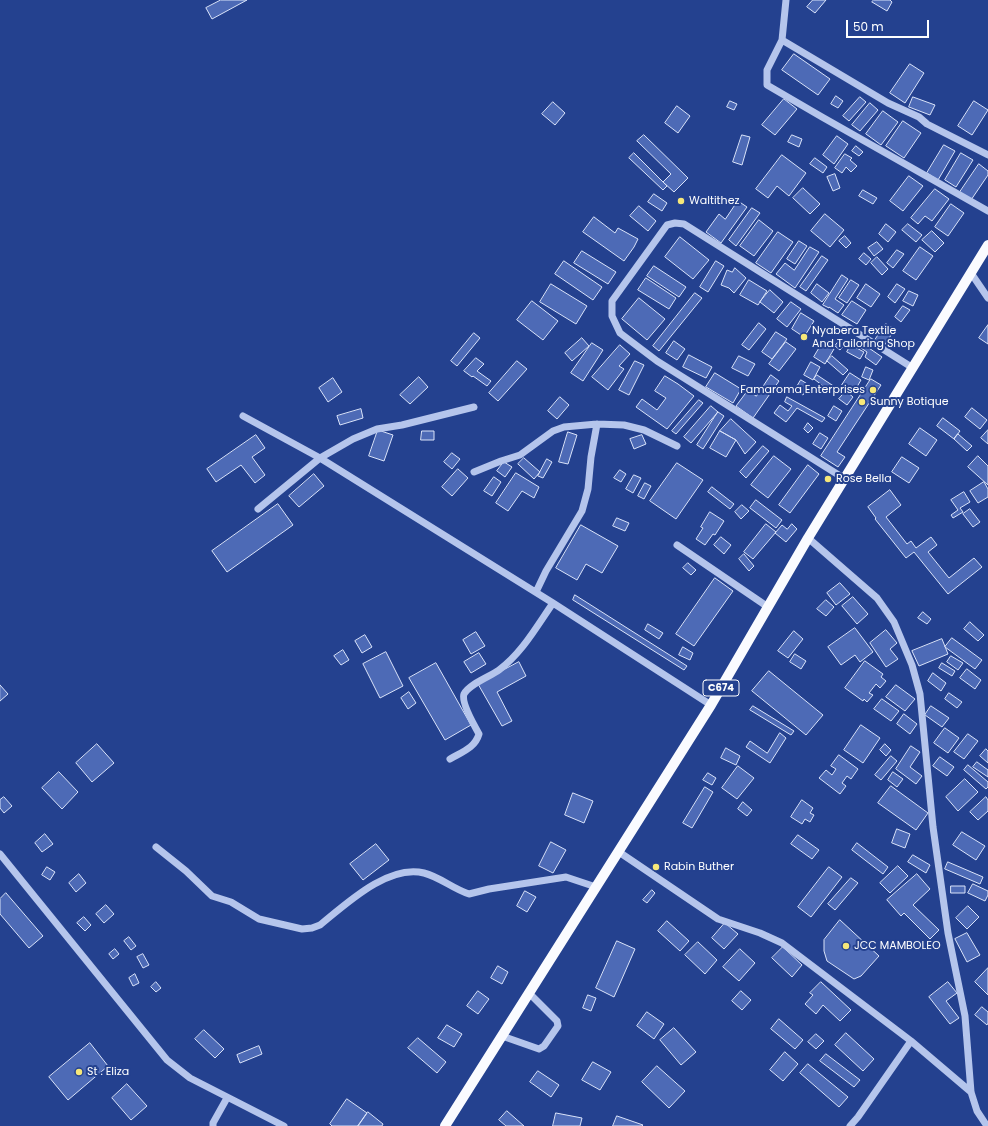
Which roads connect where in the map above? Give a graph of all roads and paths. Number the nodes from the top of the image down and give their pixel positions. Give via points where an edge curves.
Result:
1 (786, 0) edge
2 (782, 40) junction
3 (988, 155) edge
4 (988, 211) edge
5 (988, 245) edge
6 (971, 273) junction
7 (988, 298) edge
8 (913, 368) junction
9 (474, 407) dead end
10 (243, 416) dead end
11 (597, 424) junction
12 (676, 446) dead end
13 (320, 458) junction
14 (474, 472) dead end
15 (845, 479) junction
16 (258, 509) dead end
17 (808, 538) junction
18 (677, 545) dead end
19 (536, 592) junction
20 (553, 603) junction
21 (768, 607) junction
22 (711, 705) junction
23 (450, 759) dead end
24 (156, 847) dead end
25 (619, 852) junction
26 (0, 854) edge
27 (596, 887) junction
28 (529, 993) junction
29 (502, 1036) junction
30 (911, 1042) junction
31 (971, 1092) junction
32 (227, 1098) junction
33 (213, 1126) edge
34 (284, 1126) edge
35 (445, 1126) edge
36 (850, 1126) edge
37 (987, 1126) edge

1 - 2 street
2 - 3 street via 888,103
2 - 4 street via 767,70 767,85
5 - 6 main road, C674
6 - 7 street
6 - 8 main road, C674
8 - 15 main road, C674
8 - 15 street via 684,224 667,225 612,301 612,316 620,333 657,361
9 - 13 street via 377,429
10 - 13 street
11 - 12 street via 624,425 644,430
11 - 14 street via 564,427 520,455
11 - 19 street via 588,489 582,511
13 - 16 street
13 - 19 street
15 - 17 main road, C674
17 - 21 main road, C674
17 - 31 street via 877,598 894,622 912,665 920,694 933,827 948,933 965,1016
18 - 21 street
19 - 20 street
20 - 22 street
20 - 23 street via 516,655 500,670 464,694 466,706 479,734 470,748
21 - 22 main road, C674
22 - 25 main road, C674
24 - 27 street via 212,896 231,902 259,919 302,929 320,925 365,889 394,875 411,872 424,873 469,894 566,877
25 - 27 main road, C674
25 - 30 street via 718,919 782,943
26 - 32 street via 167,1060 190,1078
27 - 28 main road, C674
28 - 29 main road, C674
28 - 29 street via 557,1021 558,1026 539,1049
29 - 35 main road, C674
30 - 31 street
30 - 36 street
31 - 37 street via 976,1111
32 - 33 street
32 - 34 street

